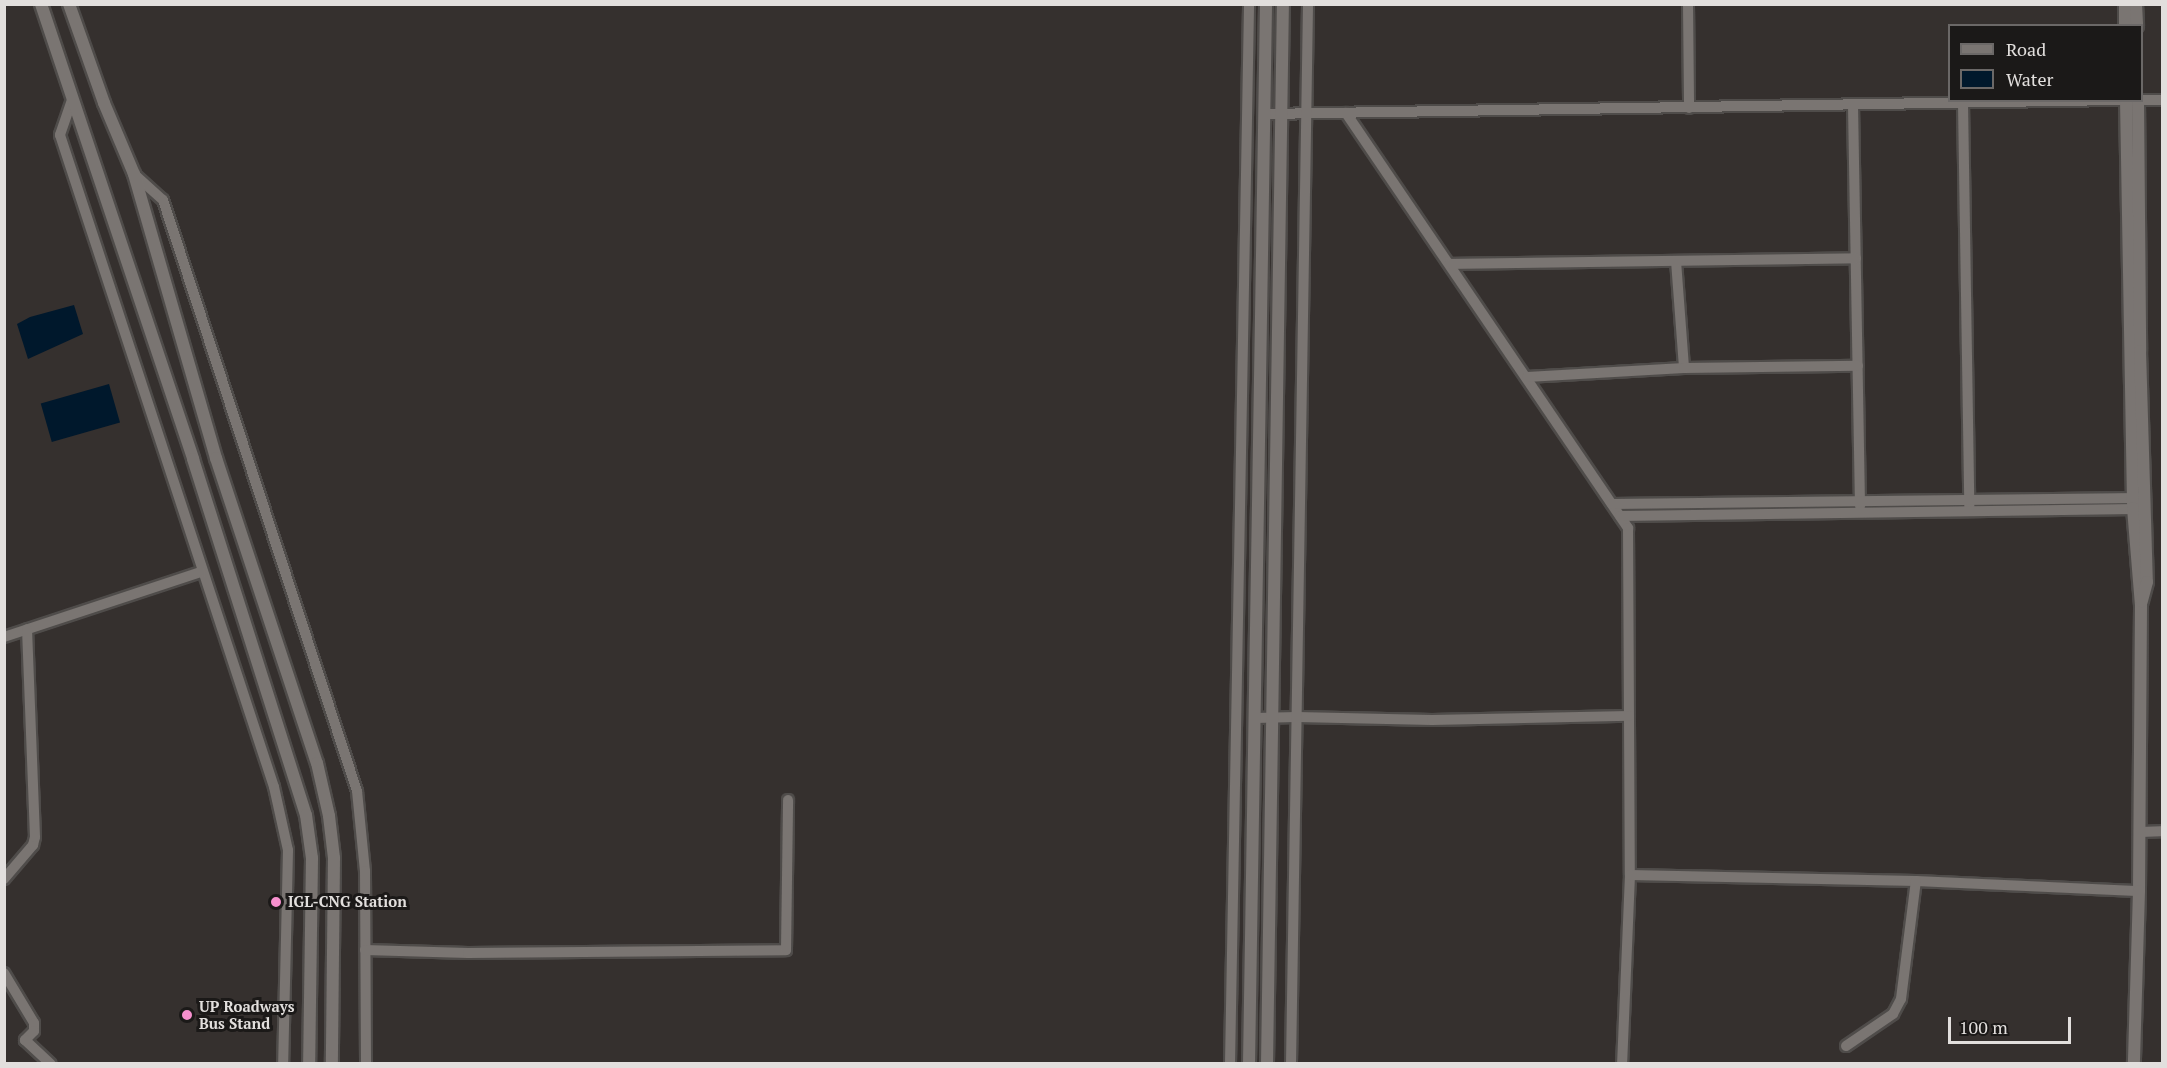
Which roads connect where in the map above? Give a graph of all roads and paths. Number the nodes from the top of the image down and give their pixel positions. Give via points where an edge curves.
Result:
1 (41, 4) edge
2 (69, 4) edge
3 (1249, 4) edge
4 (1266, 4) edge
5 (1283, 4) edge
6 (1308, 4) edge
7 (1688, 4) edge
8 (2125, 4) edge
9 (2136, 4) edge
10 (2125, 24) edge
11 (2137, 24) edge
12 (72, 100) junction
13 (2143, 100) edge
14 (2163, 100) edge
15 (2017, 102) edge
16 (2124, 102) edge
17 (2140, 102) edge
18 (1963, 103) junction
19 (1853, 105) junction
20 (1689, 108) junction
21 (1346, 113) junction
22 (1264, 114) junction
23 (1282, 114) junction
24 (1306, 114) junction
25 (134, 174) junction
26 (1856, 258) junction
27 (1676, 261) junction
28 (1450, 264) junction
29 (1858, 366) junction
30 (1684, 368) junction
31 (1527, 377) junction
32 (2139, 503) junction
33 (1612, 504) junction
34 (1969, 505) junction
35 (1860, 507) junction
36 (1620, 516) junction
37 (201, 572) junction
38 (27, 629) junction
39 (4, 637) edge
40 (1629, 716) junction
41 (1297, 717) junction
42 (1255, 718) junction
43 (1273, 719) junction
44 (788, 800) dead end
45 (2163, 831) edge
46 (2139, 832) junction
47 (1630, 875) junction
48 (4, 879) edge
49 (1916, 881) junction
50 (2139, 891) junction
51 (365, 950) junction
52 (4, 973) edge
53 (1846, 1046) dead end
54 (51, 1064) edge
55 (283, 1064) edge
56 (309, 1064) edge
57 (332, 1064) edge
58 (366, 1064) edge
59 (1230, 1064) edge
60 (1249, 1064) edge
61 (1267, 1064) edge
62 (1291, 1064) edge
63 (1622, 1064) edge
64 (2134, 1064) edge

1 - 12 street
2 - 25 street
3 - 59 street
4 - 22 street
5 - 23 street
6 - 24 street
7 - 20 street
8 - 10 street
9 - 11 street
12 - 37 street via 60,135
12 - 56 street via 197,471 306,815 312,858
13 - 14 street
15 - 18 street
16 - 32 street
17 - 32 street
18 - 19 street
18 - 34 street
19 - 20 street
19 - 26 street
20 - 21 street
21 - 24 street
21 - 28 street
22 - 23 street
22 - 42 street
23 - 24 street
23 - 43 street
24 - 41 street
25 - 51 street via 164,200 338,726 357,791 361,820
25 - 57 street via 216,458 317,763 329,816 334,858
26 - 27 street
26 - 29 street
27 - 28 street
27 - 30 street
28 - 31 street
29 - 30 street
29 - 35 street
30 - 31 street
31 - 33 street
32 - 34 street
32 - 46 street via 2147,582 2141,605
33 - 35 street
33 - 36 street
34 - 35 street
35 - 36 street
36 - 40 street via 1628,528
37 - 38 street
37 - 55 street via 274,787 288,850
38 - 39 street
38 - 48 street via 35,837 33,845
40 - 41 street via 1432,720
40 - 47 street
41 - 43 street
41 - 62 street
42 - 43 street
42 - 60 street
43 - 61 street
44 - 51 street via 786,950
45 - 46 street
46 - 50 street
47 - 49 street
47 - 63 street
49 - 50 street
49 - 53 street via 1901,999 1893,1014
50 - 64 street
51 - 58 street
52 - 54 street via 34,1023 34,1030 25,1040

